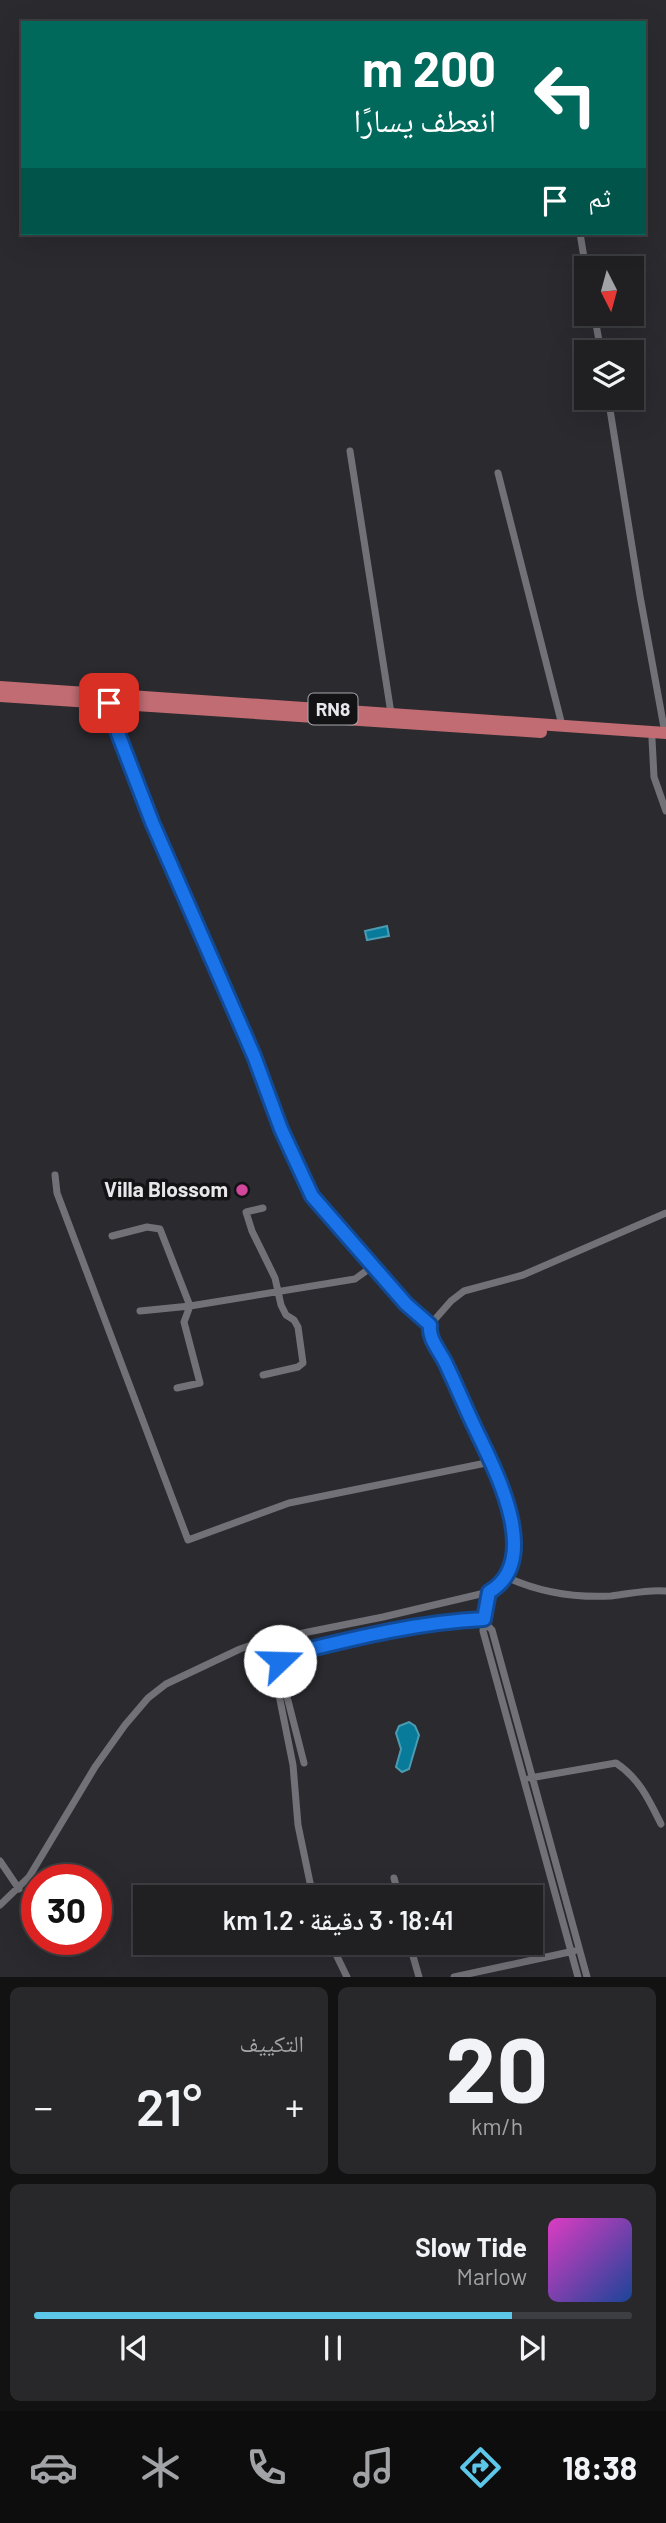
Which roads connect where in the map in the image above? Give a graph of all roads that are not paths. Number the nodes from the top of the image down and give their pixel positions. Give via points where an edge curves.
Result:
1 (580, 235) edge
2 (584, 256) edge
3 (610, 410) edge
4 (350, 451) dead end
5 (498, 473) dead end
6 (0, 687) edge
7 (0, 696) edge
8 (109, 703) junction
9 (391, 713) junction
10 (562, 725) junction
11 (666, 733) edge
12 (652, 739) junction
13 (666, 740) edge
14 (666, 811) edge
15 (55, 1175) dead end
16 (263, 1208) dead end
17 (666, 1213) edge
18 (111, 1236) dead end
19 (373, 1266) junction
20 (279, 1292) junction
21 (190, 1306) junction
22 (140, 1311) dead end
23 (430, 1325) junction
24 (263, 1375) dead end
25 (177, 1388) dead end
26 (491, 1462) junction
27 (504, 1576) junction
28 (666, 1591) edge
29 (489, 1592) junction
30 (484, 1621) junction
31 (263, 1641) junction
32 (304, 1763) dead end
33 (530, 1778) junction
34 (661, 1824) dead end
35 (0, 1861) edge
36 (394, 1878) dead end
37 (311, 1885) edge
38 (396, 1885) edge
39 (19, 1889) junction
40 (0, 1905) edge
41 (581, 1950) junction
42 (572, 1952) junction
43 (336, 1955) edge
44 (413, 1955) edge
45 (347, 1977) edge
46 (419, 1977) edge
47 (454, 1977) edge
48 (578, 1977) edge
49 (587, 1977) edge

1 - 2 street
3 - 11 street
4 - 9 street
5 - 10 street
6 - 9 highway, RN8
7 - 8 highway, RN8
8 - 12 highway, RN8
8 - 19 street via 152,822 292,1155 312,1196
9 - 10 highway, RN8
10 - 11 highway, RN8
12 - 13 highway, RN8
12 - 14 street via 654,777
15 - 26 street via 57,1193 188,1541 289,1503
16 - 20 street via 246,1212
17 - 23 street via 523,1275 464,1291
18 - 21 street via 148,1227 160,1229
19 - 20 street via 355,1279
19 - 23 street
20 - 21 street
20 - 24 street via 286,1315 298,1327 303,1363
21 - 22 street
21 - 25 street via 184,1322 200,1383
23 - 26 street via 429,1333
26 - 27 street via 504,1488 513,1526 512,1559
27 - 28 street via 558,1594
27 - 29 street
29 - 30 street
29 - 31 street
30 - 32 street via 439,1622 281,1657
30 - 33 street via 492,1630
31 - 37 street via 293,1765 297,1817
31 - 39 street via 166,1684 148,1698 95,1767
33 - 34 street via 616,1763 644,1790
33 - 41 street
33 - 42 street
35 - 39 street
36 - 38 street
39 - 40 street
41 - 42 street
41 - 49 street
42 - 47 street
42 - 48 street
43 - 45 street
44 - 46 street

